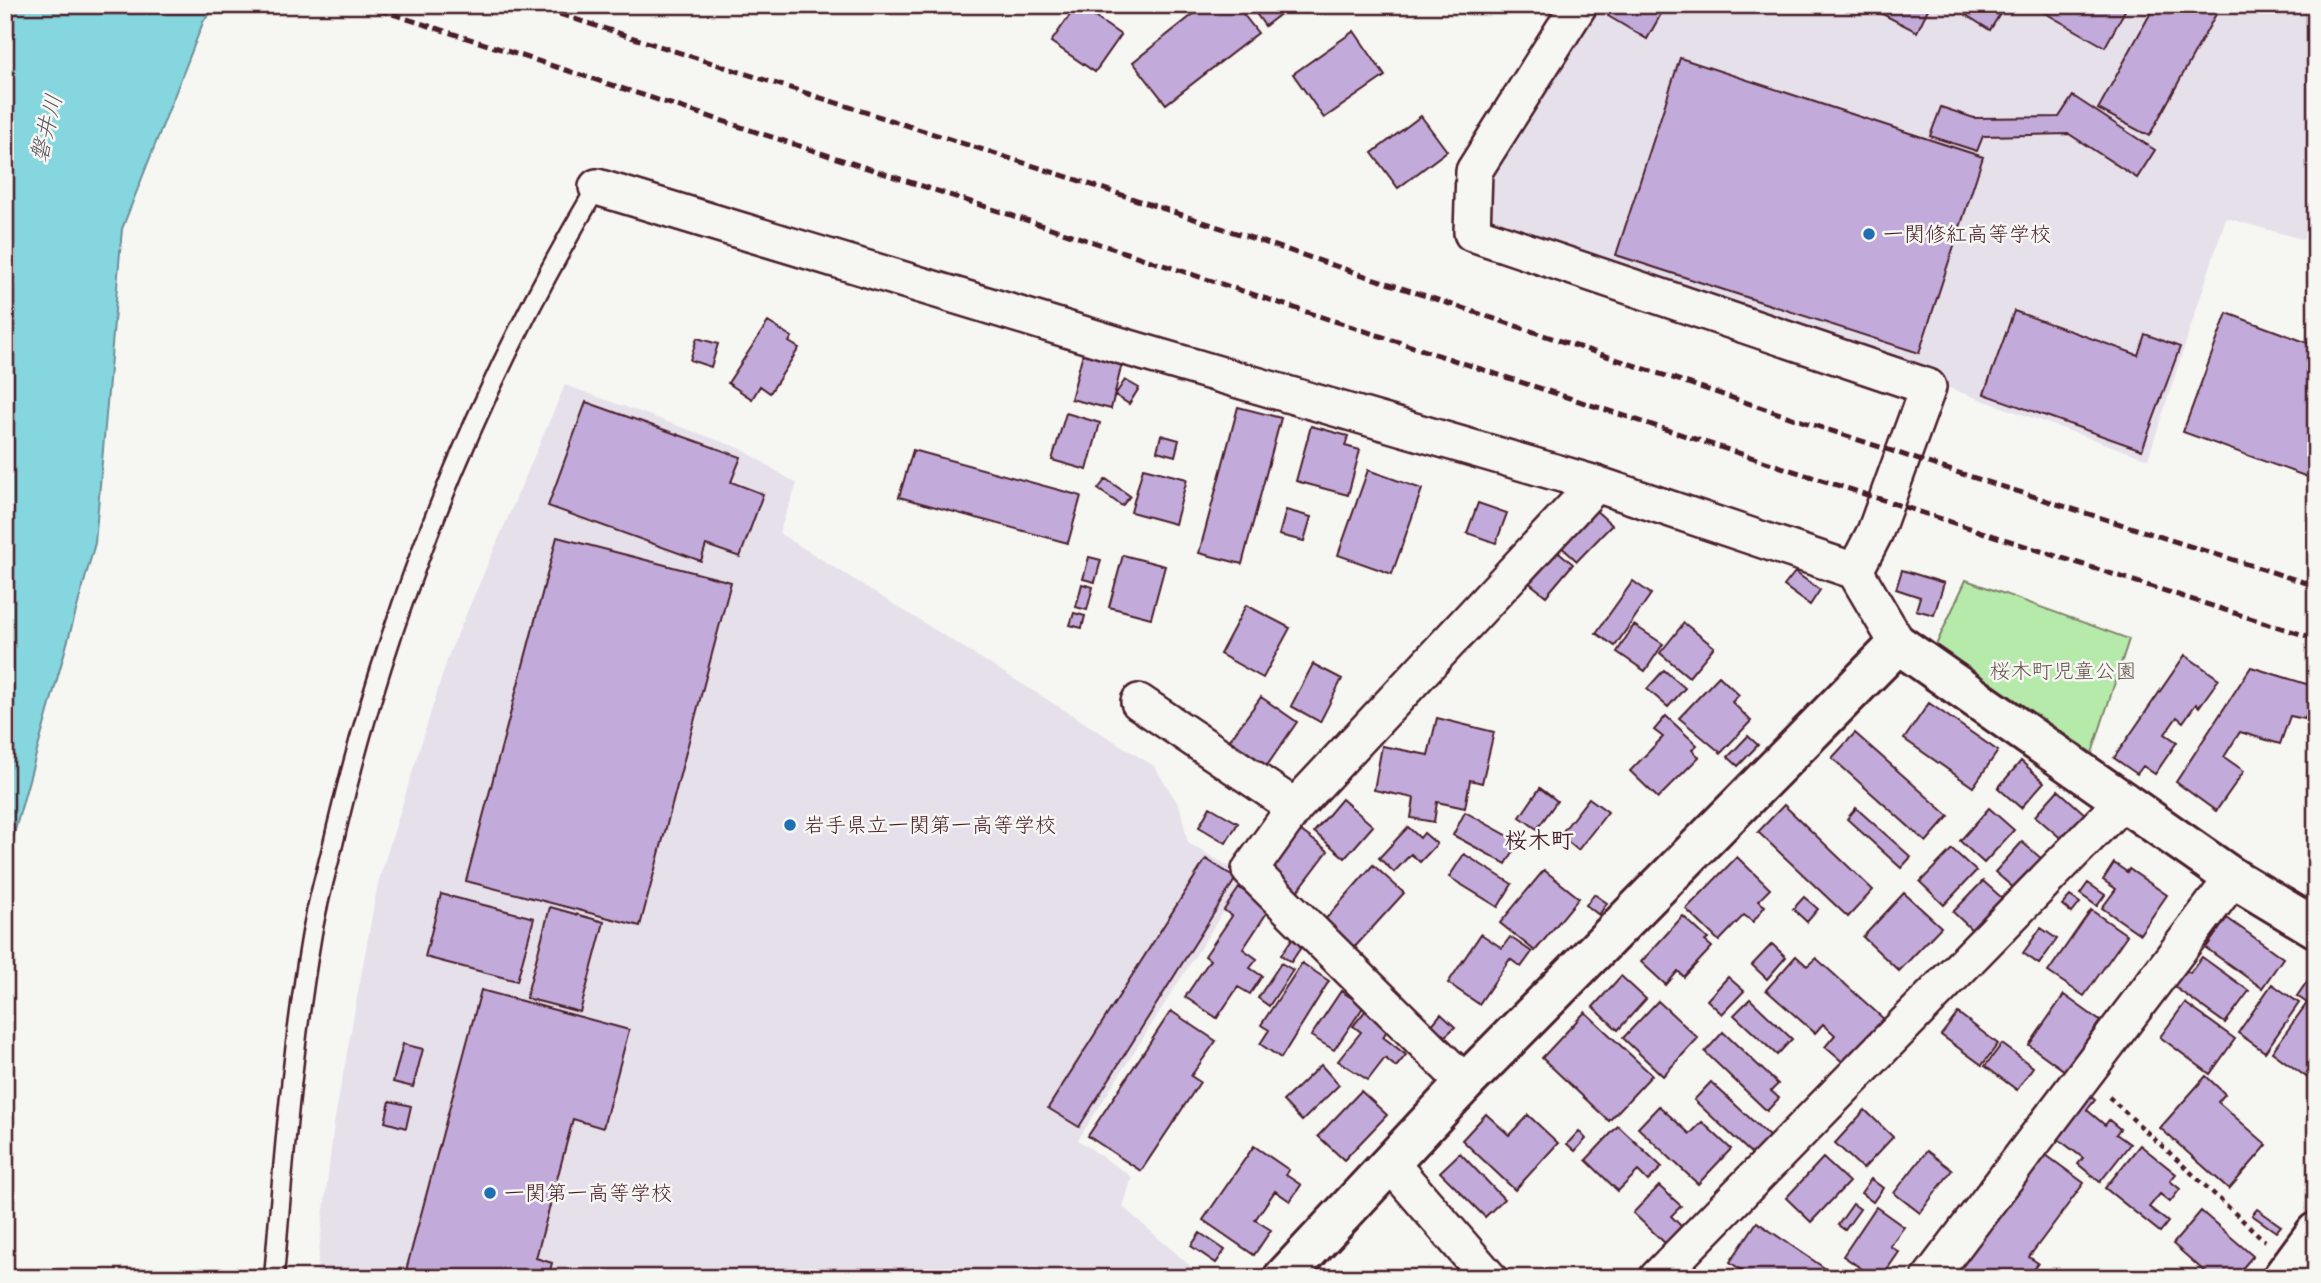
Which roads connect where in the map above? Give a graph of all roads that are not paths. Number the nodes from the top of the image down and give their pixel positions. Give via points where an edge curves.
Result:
1 (1579, 5) edge
2 (597, 187) joint
3 (1596, 484) junction
4 (1855, 571) junction
5 (1898, 644) junction
6 (1139, 702) dead end
7 (2124, 800) junction
8 (1294, 807) junction
9 (2233, 878) junction
10 (2316, 928) edge
11 (1465, 1083) junction
12 (1391, 1164) junction
13 (2316, 1232) edge
14 (2287, 1271) edge
15 (274, 1278) edge
16 (1283, 1278) edge
17 (1489, 1278) edge
18 (1657, 1278) edge
19 (1930, 1278) edge

1 - 4 street via 1474,171 1472,233 1928,387 1875,532
2 - 3 street
2 - 15 lane via 495,374 420,551 359,736 311,937 286,1124
3 - 4 street
3 - 8 street
4 - 5 street
5 - 7 street
5 - 11 street
6 - 8 street
7 - 9 street
7 - 18 street
8 - 11 street via 1250,870
9 - 10 street
9 - 19 street
11 - 12 street
12 - 16 street
12 - 17 street
13 - 14 street

